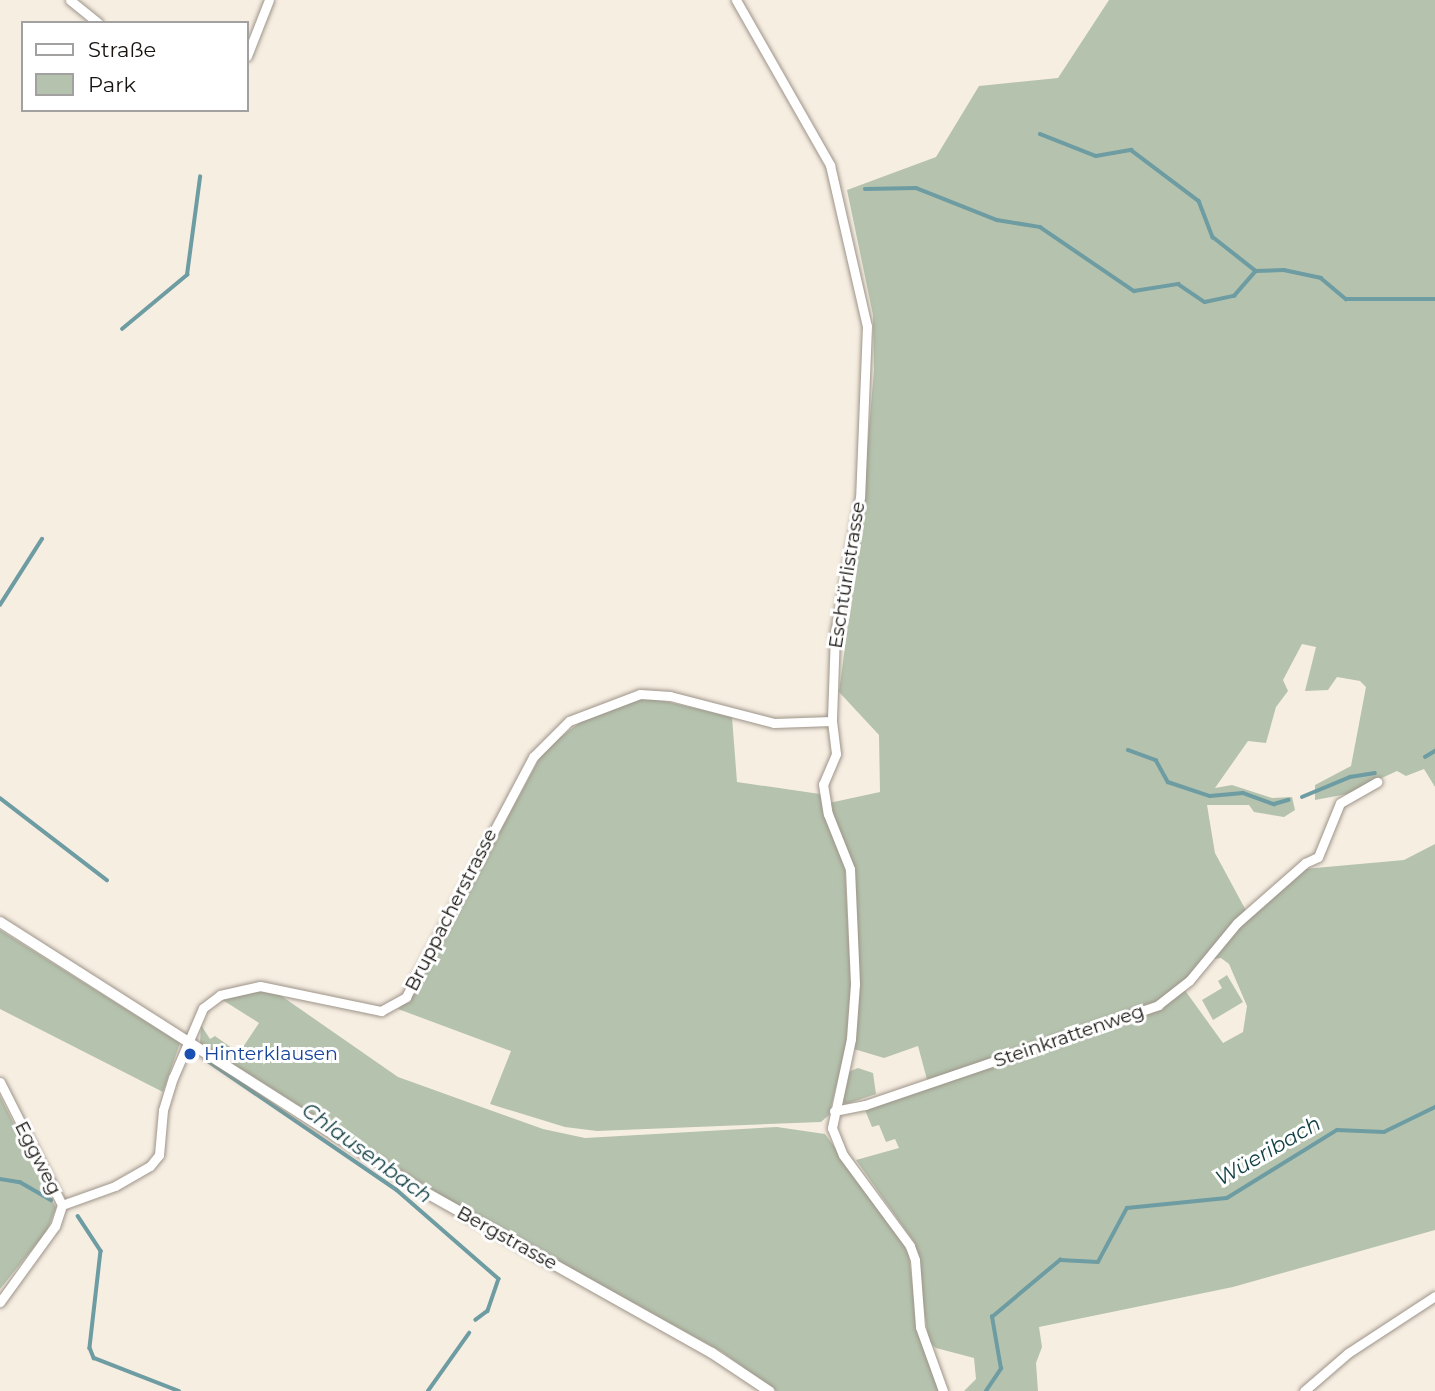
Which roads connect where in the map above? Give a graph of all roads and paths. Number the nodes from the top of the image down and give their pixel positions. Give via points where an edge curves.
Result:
1 (70, 0) edge
2 (269, 0) edge
3 (736, 0) edge
4 (96, 21) edge
5 (248, 53) edge
6 (832, 721) junction
7 (1377, 782) dead end
8 (0, 922) edge
9 (188, 1043) junction
10 (0, 1082) edge
11 (834, 1111) junction
12 (62, 1205) junction
13 (1435, 1296) edge
14 (0, 1302) edge
15 (769, 1391) edge
16 (943, 1391) edge
17 (1304, 1391) edge

1 - 4 street
2 - 5 street
3 - 6 street, Eschtürlistrasse via 830,165 867,326 860,498 835,632
6 - 9 street, Bruppacherstrasse via 774,723 670,696 640,694 569,721 533,758 402,1001 381,1011 368,1010 280,989 246,986 211,1000
6 - 11 street, Eschtürlistrasse via 836,754 823,784 828,814 850,869 855,984 850,1039
7 - 11 street, Steinkrattenweg via 1340,803 1318,857 1305,863 1237,923 1189,981 1158,1005 877,1101
8 - 9 street, Bergstrasse
9 - 12 street, Bruppacherstrasse via 165,1099 159,1155 150,1166 115,1186
9 - 15 street, Bergstrasse via 416,1187 712,1353
10 - 12 street, Eggweg
11 - 16 street, Eschtürlistrasse via 837,1147 913,1253 920,1327
12 - 14 street, Eggweg via 55,1226
13 - 17 street via 1348,1353

